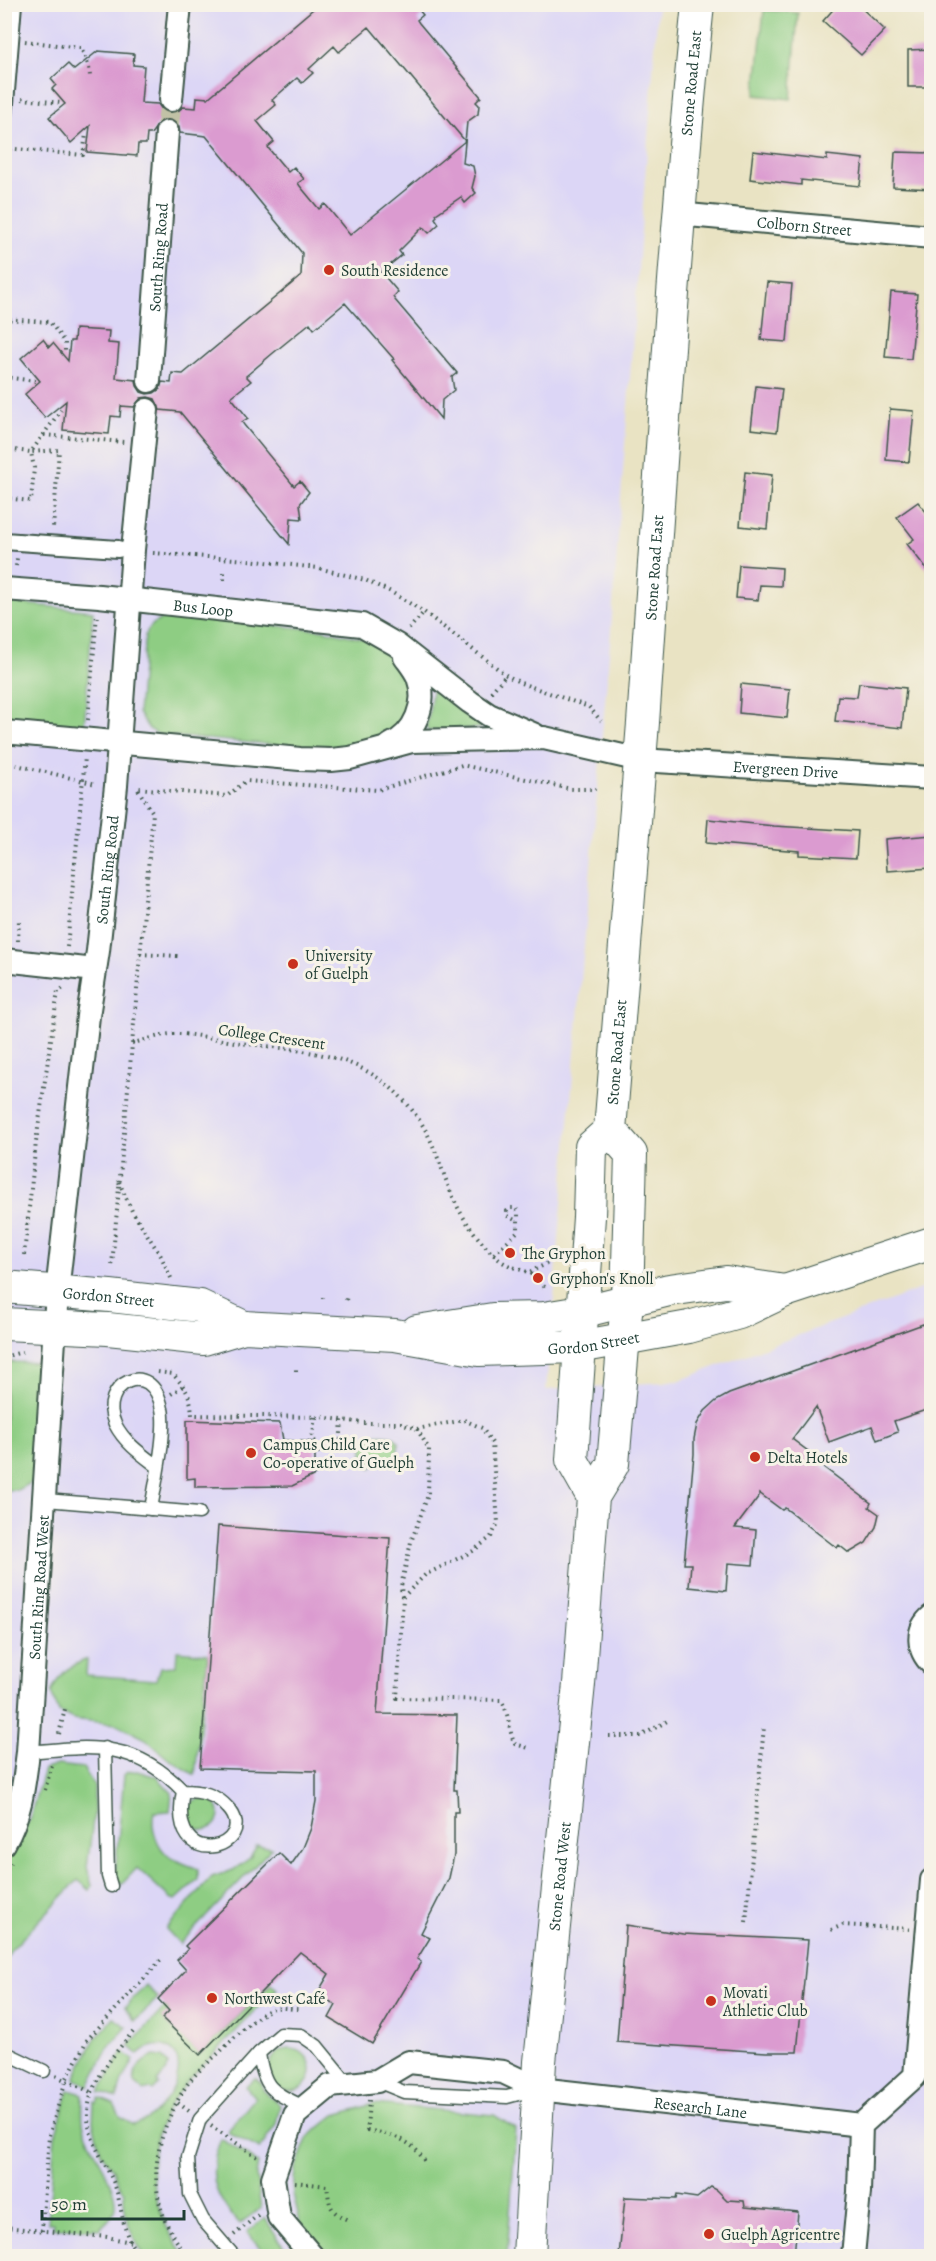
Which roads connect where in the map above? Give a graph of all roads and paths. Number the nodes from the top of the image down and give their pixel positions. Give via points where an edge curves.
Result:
1 (13, 4) edge
2 (180, 4) edge
3 (698, 4) edge
4 (9, 39) junction
5 (90, 76) dead end
6 (7, 97) junction
7 (171, 100) tunnel mouth
8 (61, 103) dead end
9 (4, 116) edge
10 (167, 132) tunnel mouth
11 (86, 134) dead end
12 (4, 148) edge
13 (678, 214) junction
14 (932, 237) edge
15 (4, 319) edge
16 (65, 352) dead end
17 (4, 377) edge
18 (36, 381) dead end
19 (149, 381) dead end
20 (61, 410) dead end
21 (147, 410) dead end
22 (44, 435) junction
23 (144, 443) junction
24 (4, 449) edge
25 (31, 452) junction
26 (4, 498) edge
27 (4, 541) edge
28 (52, 544) junction
29 (118, 549) dead end
30 (247, 564) dead end
31 (262, 567) dead end
32 (224, 572) dead end
33 (224, 580) dead end
34 (4, 589) edge
35 (129, 601) junction
36 (424, 612) dead end
37 (97, 613) dead end
38 (403, 637) junction
39 (506, 675) dead end
40 (488, 695) dead end
41 (87, 727) dead end
42 (4, 732) edge
43 (543, 738) junction
44 (118, 742) junction
45 (85, 754) dead end
46 (369, 754) junction
47 (640, 760) junction
48 (4, 762) edge
49 (80, 773) dead end
50 (932, 778) edge
51 (82, 782) junction
52 (97, 784) dead end
53 (596, 789) dead end
54 (19, 920) dead end
55 (67, 950) dead end
56 (11, 953) edge
57 (140, 954) junction
58 (178, 956) dead end
59 (95, 970) junction
60 (64, 988) dead end
61 (132, 1043) junction
62 (610, 1130) junction
63 (119, 1181) junction
64 (517, 1221) dead end
65 (932, 1243) edge
66 (494, 1254) junction
67 (24, 1255) dead end
68 (564, 1255) dead end
69 (112, 1266) dead end
70 (529, 1272) junction
71 (172, 1281) dead end
72 (4, 1287) edge
73 (546, 1289) dead end
74 (785, 1291) junction
75 (57, 1292) junction
76 (627, 1300) junction
77 (581, 1312) junction
78 (4, 1324) edge
79 (244, 1327) junction
80 (55, 1328) junction
81 (395, 1335) junction
82 (623, 1338) junction
83 (579, 1347) junction
84 (22, 1352) dead end
85 (4, 1357) edge
86 (151, 1371) dead end
87 (315, 1417) junction
88 (342, 1420) junction
89 (417, 1429) junction
90 (157, 1466) junction
91 (593, 1497) junction
92 (46, 1500) junction
93 (152, 1509) junction
94 (199, 1513) dead end
95 (402, 1598) junction
96 (932, 1616) edge
97 (932, 1664) edge
98 (669, 1720) dead end
99 (764, 1726) dead end
100 (609, 1736) dead end
101 (105, 1748) junction
102 (529, 1748) dead end
103 (28, 1752) junction
104 (183, 1791) junction
105 (4, 1844) edge
106 (932, 1880) edge
107 (111, 1886) dead end
108 (746, 1922) dead end
109 (831, 1930) dead end
110 (927, 1930) junction
111 (163, 1958) dead end
112 (133, 2032) dead end
113 (4, 2052) edge
114 (259, 2053) junction
115 (44, 2071) joint
116 (66, 2080) junction
117 (374, 2081) junction
118 (348, 2084) junction
119 (538, 2089) junction
120 (91, 2092) junction
121 (178, 2103) dead end
122 (304, 2108) junction
123 (192, 2113) dead end
124 (208, 2124) dead end
125 (861, 2126) junction
126 (259, 2158) dead end
127 (426, 2164) dead end
128 (295, 2182) dead end
129 (261, 2211) dead end
130 (348, 2220) dead end
131 (4, 2227) edge
132 (42, 2231) junction
133 (229, 2240) dead end
134 (130, 2242) junction
135 (142, 2256) edge
136 (234, 2256) edge
137 (312, 2256) edge
138 (529, 2256) edge
139 (853, 2256) edge

1 - 4 street
2 - 7 street
3 - 13 main road, Stone Road East
4 - 5 path via 81,48
4 - 6 street
6 - 8 path
6 - 9 street
10 - 19 street, South Ring Road
11 - 12 path via 83,155
13 - 14 street, Colborn Street
13 - 47 main road, Stone Road East
15 - 16 path via 50,322 65,344
17 - 18 path
20 - 22 path
21 - 23 street, South Ring Road
22 - 23 path
22 - 25 path
23 - 35 street, South Ring Road
24 - 25 path
25 - 26 path via 31,501
25 - 28 path via 59,450
27 - 28 street
28 - 29 street
30 - 31 path via 248,560 263,562
32 - 33 path
34 - 35 street, Bus Loop
35 - 38 street, Bus Loop via 362,625
35 - 44 street, South Ring Road
36 - 38 path
37 - 41 path
38 - 43 street, Bus Loop via 470,702 489,715
38 - 46 street, Bus Loop via 419,680 418,716 404,736
39 - 40 path
42 - 44 street, Bus Loop
43 - 46 street, Bus Loop via 412,741
43 - 47 street, Bus Loop
44 - 46 street, Bus Loop via 300,759 331,760
44 - 59 street, South Ring Road
45 - 51 path
47 - 50 street, Evergreen Drive
47 - 62 main road, Stone Road East
48 - 51 path
49 - 51 path
51 - 52 path
51 - 55 path
53 - 57 path via 571,789 462,765 378,790 246,781 228,795 137,788 153,813
54 - 56 path
56 - 59 street
57 - 58 path
57 - 61 path
59 - 75 street, South Ring Road
60 - 67 path via 57,991
61 - 63 path
61 - 66 path, College Crescent via 171,1034 310,1052 352,1064 378,1078 407,1104 433,1144 468,1224
62 - 76 main road via 631,1154
62 - 77 main road via 591,1147
63 - 69 path
63 - 71 path
64 - 66 path via 518,1231
65 - 74 main road, Gordon Street
66 - 70 path
68 - 70 path
70 - 73 path
72 - 75 main road, Gordon Street
74 - 76 main road, Gordon Street via 726,1282
74 - 82 main road, Gordon Street via 739,1313 689,1327
75 - 79 main road, Gordon Street via 200,1306
75 - 80 street, South Ring Road
76 - 77 main road, Gordon Street
76 - 82 main road, Stone Road West
77 - 81 main road, Gordon Street via 544,1318 493,1319
77 - 83 main road
78 - 80 main road, Gordon Street
79 - 80 main road, Gordon Street via 204,1340 108,1329
79 - 81 main road, Gordon Street
80 - 92 street, South Ring Road West
81 - 83 main road, Gordon Street via 479,1350
82 - 83 main road, Gordon Street
82 - 91 main road, Stone Road West via 612,1464
83 - 91 main road via 572,1460
84 - 85 path
86 - 87 path via 174,1375 189,1394 192,1415
87 - 88 path
87 - 88 path via 312,1437 319,1452 331,1452 340,1446
88 - 89 path via 401,1423
89 - 95 path via 429,1449 428,1495 411,1542
89 - 95 path via 464,1420 482,1428 492,1443 498,1523 491,1537 473,1551 425,1575
90 - 90 lane via 163,1426 160,1401 146,1381 132,1379 114,1397 113,1418 127,1440
90 - 93 lane
91 - 119 main road, Stone Road West via 579,1684
92 - 93 lane
92 - 103 street, South Ring Road West
93 - 94 lane
95 - 102 path via 397,1698 501,1700 511,1738 515,1744
96 - 97 street via 922,1628 920,1640 921,1651
98 - 100 path via 641,1736
99 - 108 path
101 - 103 lane
101 - 104 lane via 156,1767
101 - 107 lane
103 - 105 street, South Ring Road West via 23,1794
104 - 104 lane via 181,1817 189,1837 207,1848 226,1841 236,1826 230,1810 209,1794
106 - 110 street
109 - 110 path via 843,1925
110 - 125 street via 915,2076
111 - 116 path via 87,2040
112 - 120 path
113 - 115 lane
114 - 118 lane via 281,2034 301,2035 317,2046
114 - 122 lane via 262,2075 275,2093
114 - 136 lane via 200,2119 188,2157 190,2194 203,2220
115 - 116 path
116 - 120 path
116 - 132 path via 49,2136
117 - 118 street
117 - 119 street, Research Lane via 409,2062 503,2072
117 - 127 path via 367,2130 395,2135 411,2144
118 - 122 street via 330,2086
119 - 125 street, Research Lane
119 - 138 main road, Stone Road West
120 - 134 path via 87,2114 90,2133 110,2173
121 - 123 path
122 - 137 street via 295,2115 273,2178 279,2217
124 - 126 path
125 - 139 street
128 - 130 path via 327,2186 334,2214
129 - 133 path
131 - 132 path
132 - 134 path
134 - 135 path

